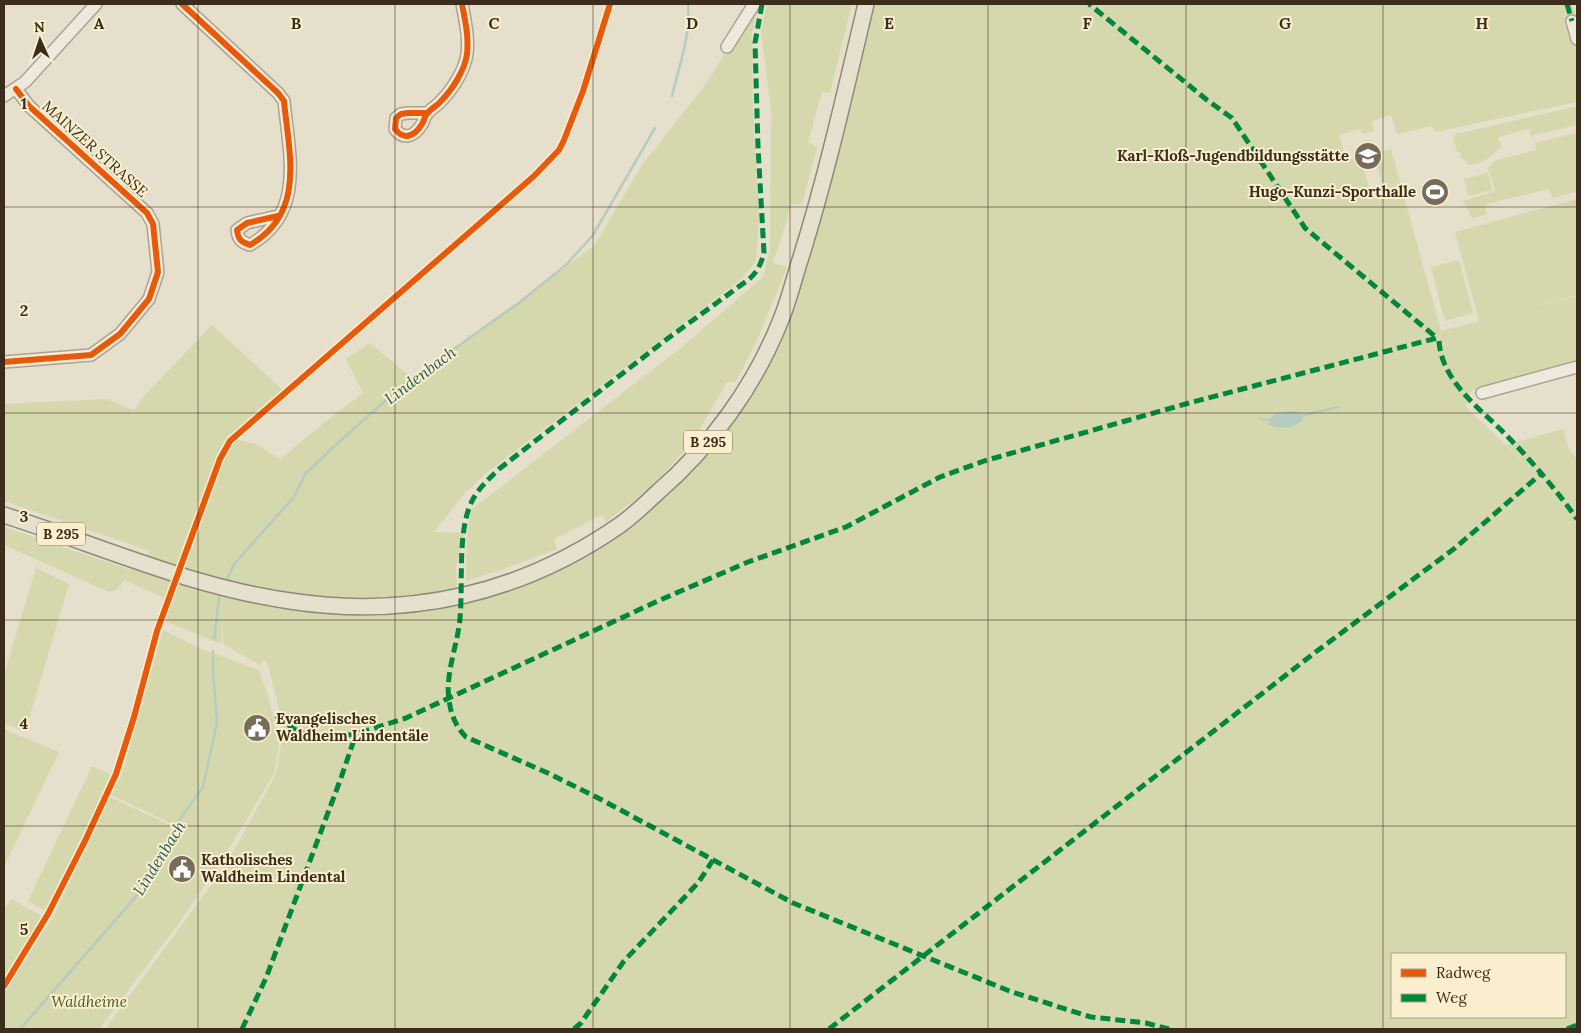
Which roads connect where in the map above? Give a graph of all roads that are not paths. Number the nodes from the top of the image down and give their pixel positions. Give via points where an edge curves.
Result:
1 (96, 4) edge
2 (182, 4) edge
3 (462, 4) edge
4 (754, 4) edge
5 (866, 4) edge
6 (1572, 21) dead end
7 (1577, 39) edge
8 (727, 47) dead end
9 (16, 89) junction
10 (4, 96) edge
11 (427, 112) dead end
12 (278, 216) dead end
13 (4, 362) edge
14 (1577, 368) edge
15 (1482, 393) dead end
16 (4, 516) edge

1 - 9 street
2 - 12 street via 284,101 291,170 290,189
3 - 11 street via 467,55 455,84 440,103
4 - 8 street
5 - 16 main road, B 295 via 811,226 780,322 762,358 732,411 674,479 623,523 561,561 496,588 453,598 388,606 345,606 288,601 211,583
6 - 7 street
9 - 10 street
9 - 13 street, MAINZER STRASSE via 29,106 147,213 154,224 158,272 149,299 120,334 91,355
14 - 15 street

